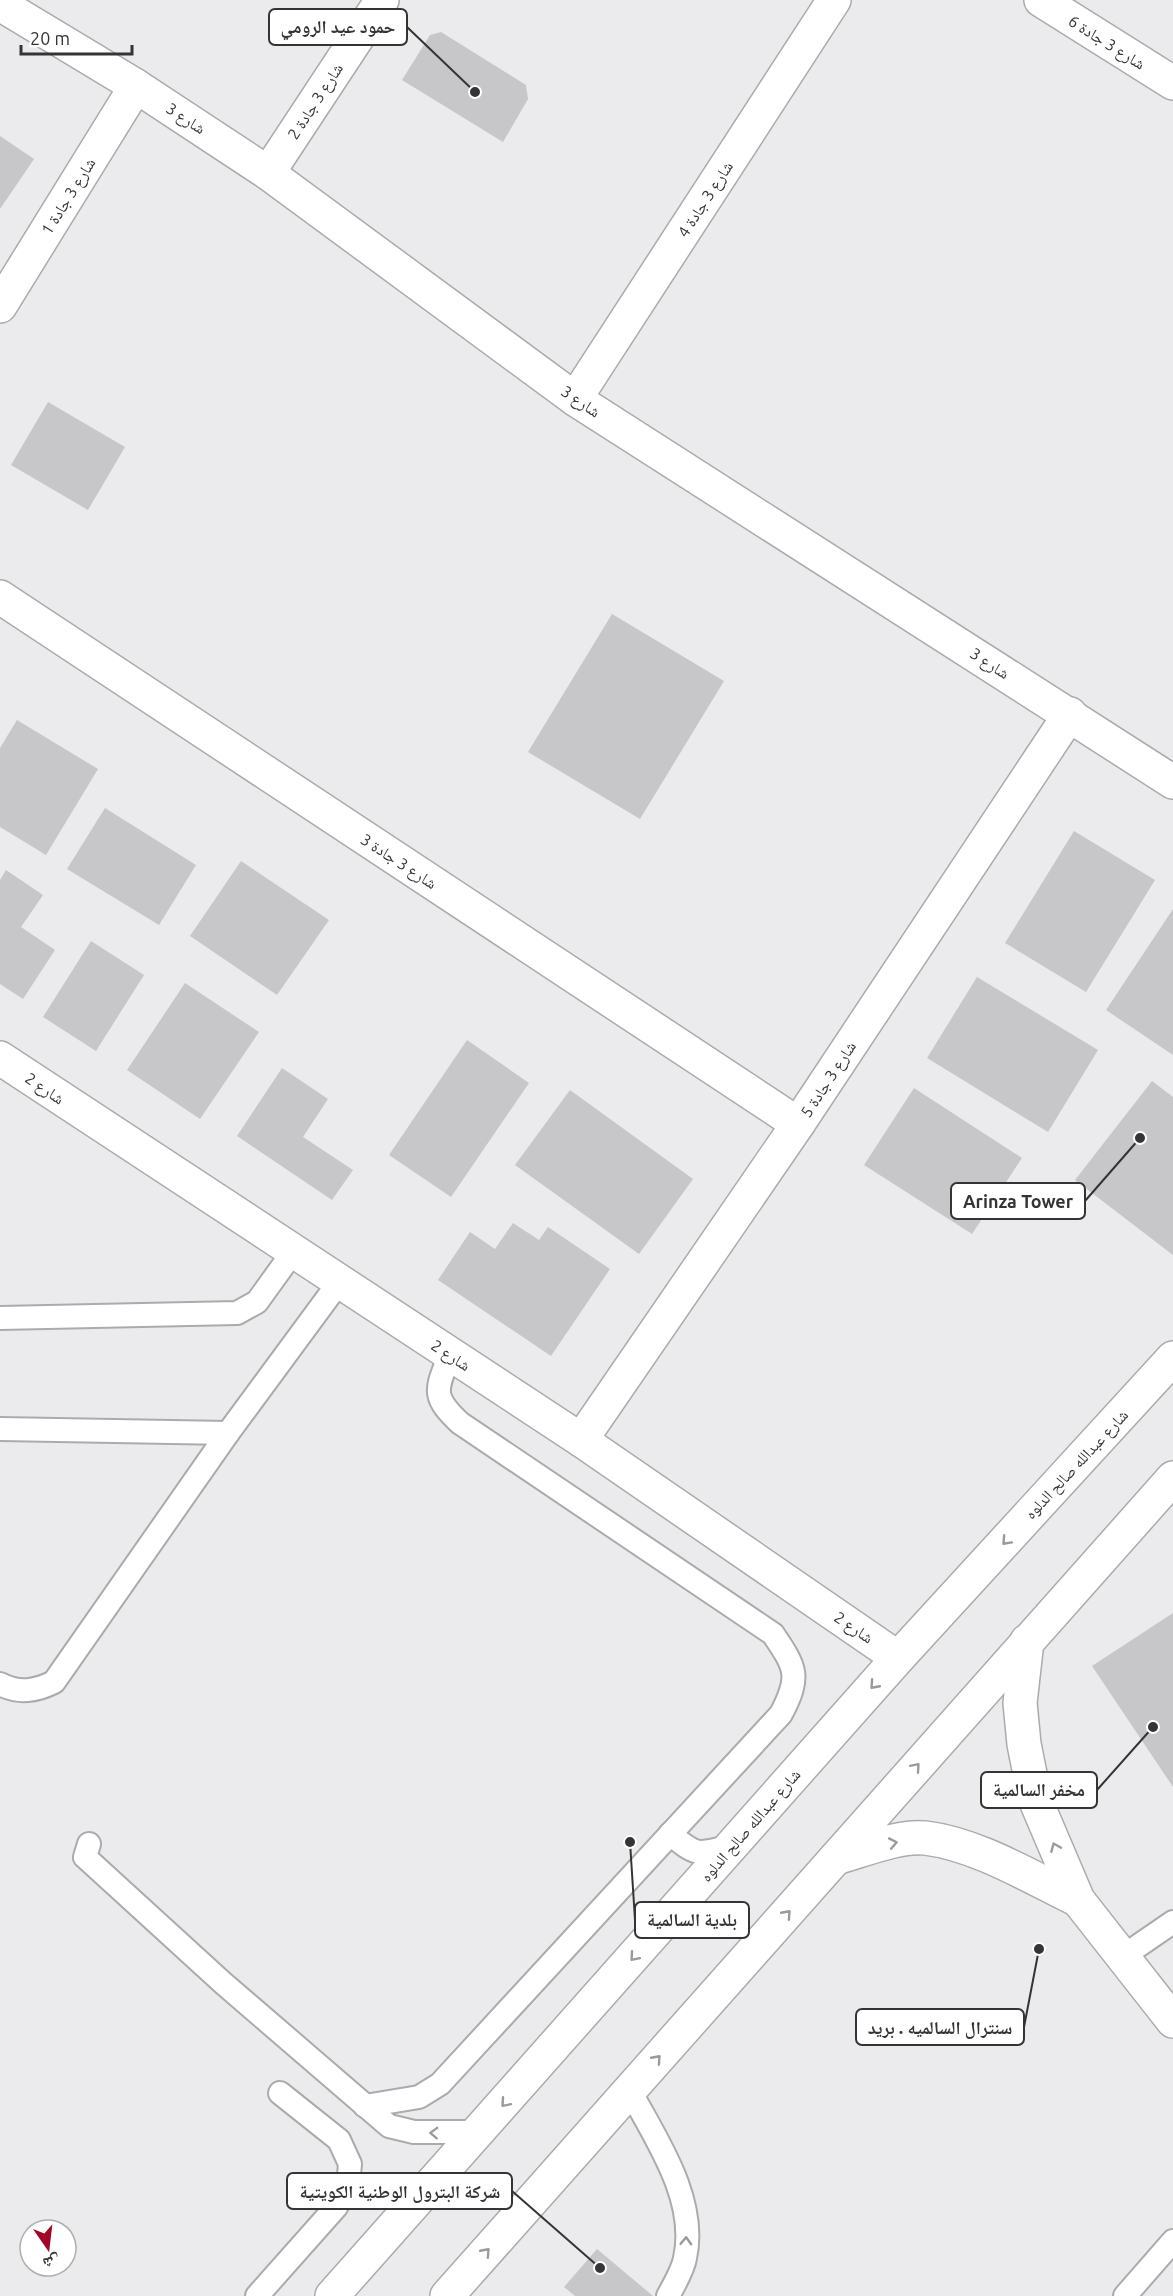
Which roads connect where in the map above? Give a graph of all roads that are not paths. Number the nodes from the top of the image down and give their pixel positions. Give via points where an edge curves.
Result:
1 (382, 0) edge
2 (834, 0) edge
3 (1041, 0) edge
4 (0, 4) edge
5 (1173, 83) edge
6 (136, 86) junction
7 (268, 173) junction
8 (0, 306) edge
9 (575, 399) junction
10 (0, 597) edge
11 (1070, 714) junction
12 (1173, 782) edge
13 (0, 1058) edge
14 (798, 1124) junction
15 (293, 1252) junction
16 (340, 1281) junction
17 (0, 1318) edge
18 (450, 1354) junction
19 (1173, 1358) edge
20 (0, 1429) edge
21 (228, 1433) junction
22 (581, 1440) junction
23 (1173, 1478) edge
24 (1027, 1641) junction
25 (898, 1658) junction
26 (0, 1684) edge
27 (670, 1834) junction
28 (89, 1845) dead end
29 (732, 1846) junction
30 (836, 1858) junction
31 (1078, 1900) junction
32 (1173, 1922) edge
33 (1122, 1957) junction
34 (1173, 2021) edge
35 (630, 2091) junction
36 (280, 2093) dead end
37 (365, 2106) junction
38 (480, 2132) junction
39 (1173, 2241) edge
40 (1127, 2295) edge
41 (257, 2296) edge
42 (332, 2296) edge
43 (447, 2296) edge
44 (668, 2296) edge

1 - 7 street, شارع 3 جادة 2
2 - 9 street, شارع 3 جادة 4
3 - 5 street, شارع 3 جادة 6
4 - 6 street, شارع 3
6 - 7 street, شارع 3
6 - 8 street, شارع 3 جادة 1
7 - 9 street, شارع 3
9 - 11 street, شارع 3
10 - 14 street, شارع 3 جادة 3
11 - 12 street, شارع 3
11 - 14 street, شارع 3 جادة 5
13 - 15 street, شارع 2
14 - 22 street, شارع 3 جادة 5
15 - 16 street, شارع 2
15 - 17 lane via 257,1302 237,1313
16 - 18 street, شارع 2
16 - 21 lane
18 - 22 street, شارع 2
18 - 27 lane via 437,1387 442,1407 460,1423 773,1634 792,1662 794,1689 781,1714
19 -> 25 street, شارع عبدالله صالح الدلوه
20 - 21 lane
21 - 26 lane via 54,1682 40,1689 20,1691
22 - 25 street, شارع 2
23 - 24 street
30 -> 24 street
31 -> 24 street via 1035,1799 1024,1744 1020,1703
25 -> 29 street, شارع عبدالله صالح الدلوه
27 - 29 lane via 689,1850 702,1854
27 - 37 lane via 440,2084 419,2097
28 - 37 lane via 85,1857
29 -> 38 street, شارع عبدالله صالح الدلوه
30 -> 31 street via 924,1838 1002,1863
35 -> 30 street
31 - 33 street
32 - 33 lane
33 - 34 street
43 -> 35 street
44 -> 35 lane via 685,2259 687,2221 660,2144
36 - 41 lane via 339,2140 350,2164 348,2186 336,2207
38 -> 37 lane via 414,2132 389,2126
38 - 42 street, شارع عبدالله صالح الدلوه
39 - 40 lane

